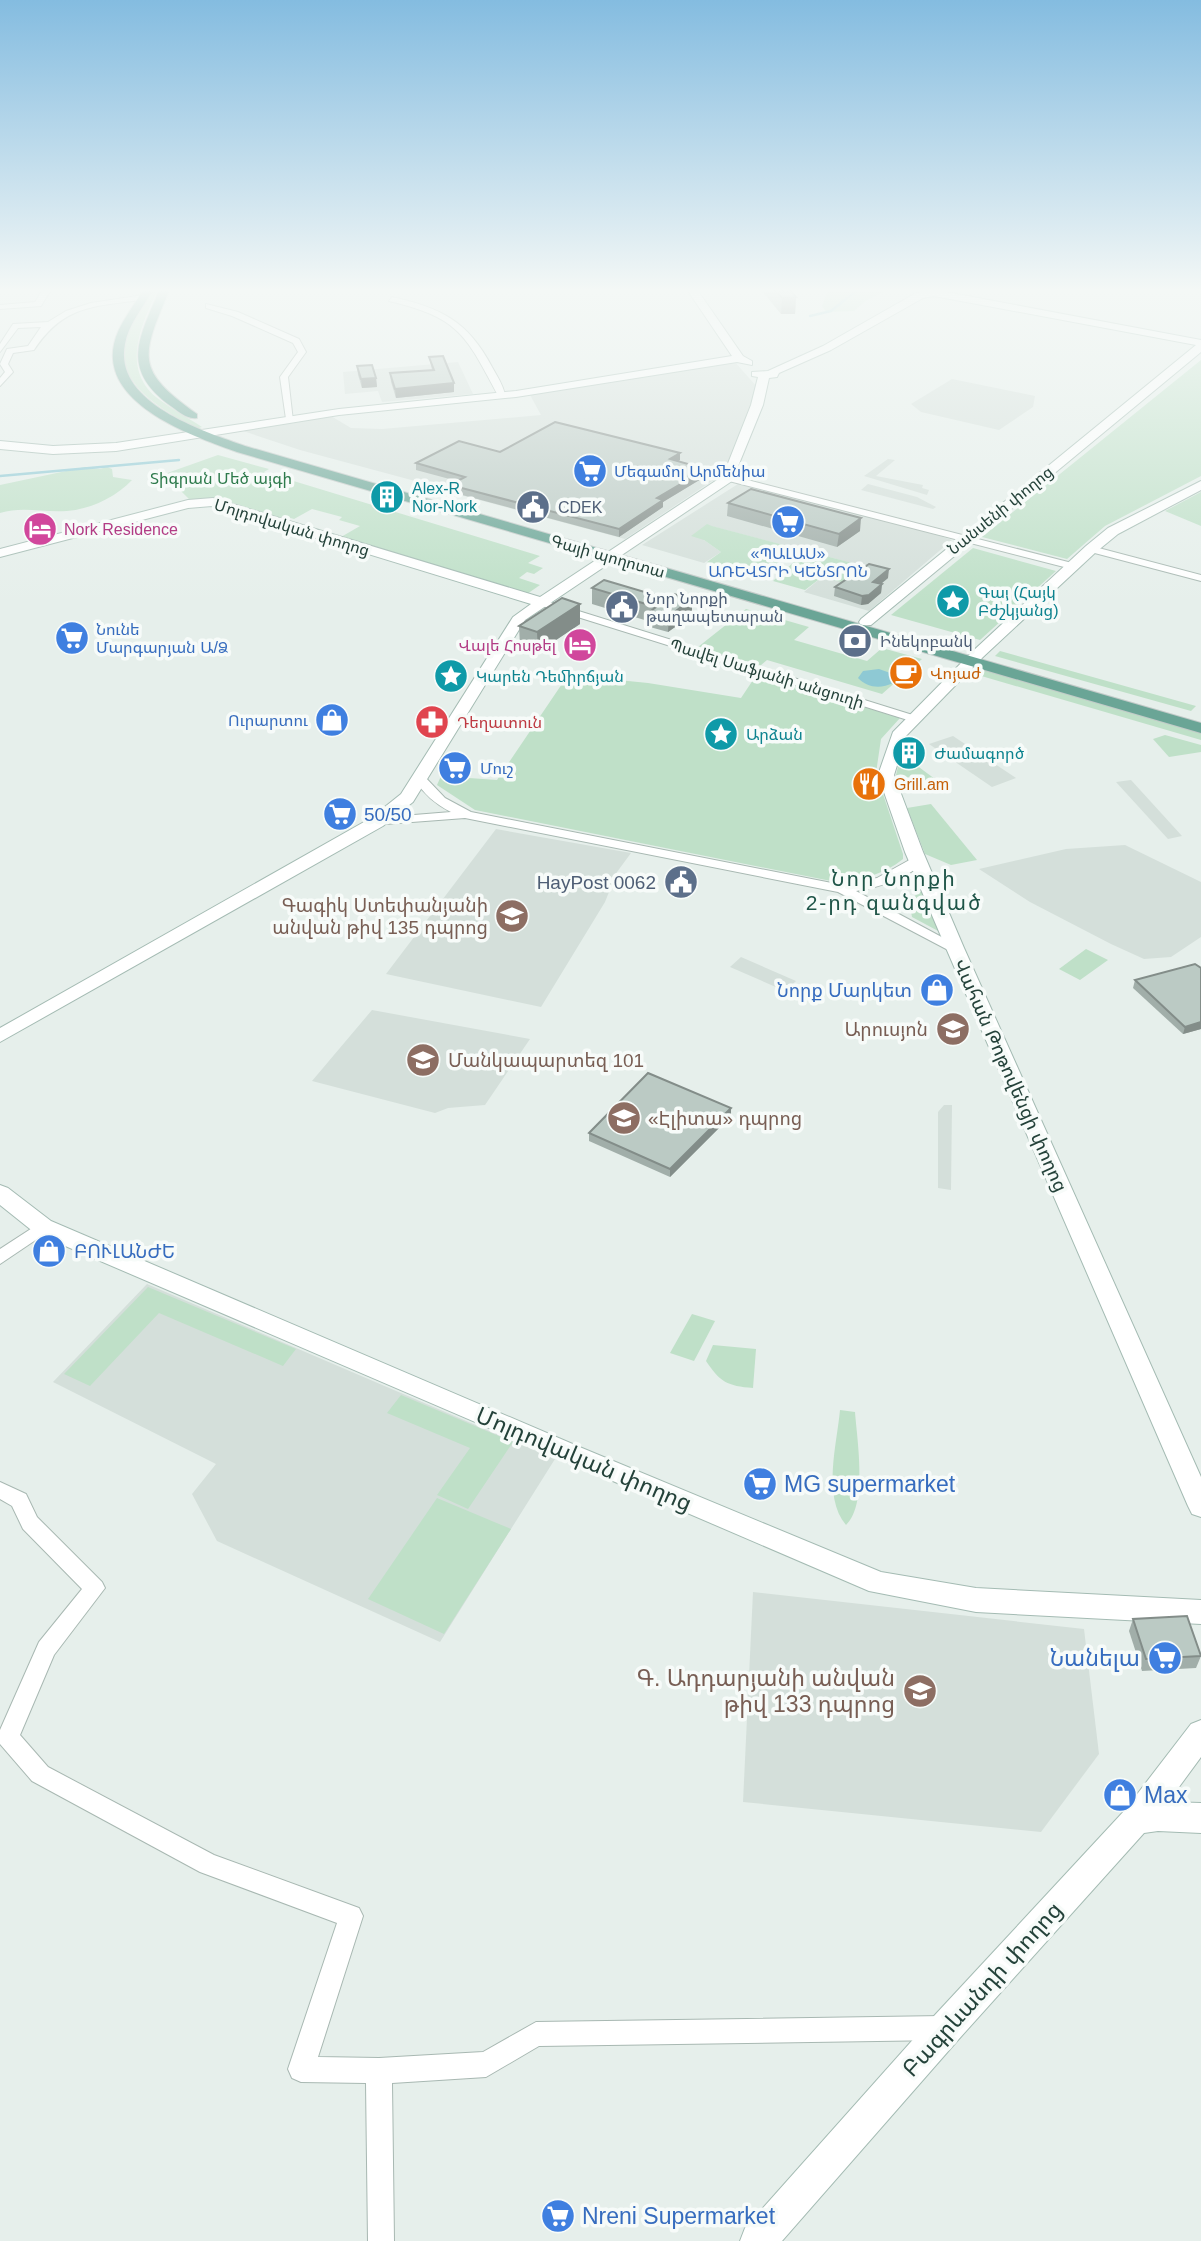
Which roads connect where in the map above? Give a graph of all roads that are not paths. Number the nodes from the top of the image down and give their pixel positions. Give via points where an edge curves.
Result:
1 (136, 396) edge
2 (163, 396) edge
3 (287, 396) edge
4 (497, 396) edge
5 (759, 396) edge
6 (1139, 396) edge
7 (290, 419) junction
8 (217, 431) junction
9 (200, 435) junction
10 (0, 446) edge
11 (728, 478) junction
12 (1201, 485) edge
13 (964, 539) junction
14 (1091, 549) junction
15 (0, 553) edge
16 (614, 553) junction
17 (1072, 566) junction
18 (1201, 578) edge
19 (540, 602) junction
20 (866, 622) junction
21 (974, 658) junction
22 (1201, 718) edge
23 (915, 719) junction
24 (1201, 728) edge
25 (420, 779) junction
26 (468, 815) junction
27 (377, 822) junction
28 (918, 861) junction
29 (842, 889) junction
30 (955, 948) junction
31 (0, 1036) edge
32 (0, 1192) edge
33 (43, 1227) junction
34 (0, 1258) edge
35 (0, 1490) edge
36 (1201, 1506) edge
37 (1201, 1612) edge
38 (1201, 1734) edge
39 (1201, 1818) edge
40 (1136, 1820) junction
41 (946, 2028) junction
42 (379, 2071) junction
43 (381, 2241) edge
44 (758, 2241) edge

1 - 9 main road, Գայի պողոտա
2 - 8 main road, Գայի պողոտա
3 - 7 street
4 - 7 street
5 - 11 street
6 - 13 street, Նանսենի փողոց
7 - 8 street
8 - 9 street
8 - 16 main road, Գայի պողոտա
9 - 10 street via 86,449
9 - 16 main road, Գայի պողոտա
11 - 13 street
11 - 16 street
12 - 14 street via 1112,531
13 - 17 street
13 - 20 street, Նանսենի փողոց
14 - 17 street
14 - 18 street
15 - 19 street, Մոլդովական փողոց via 188,504 214,502
16 - 19 street
16 - 20 main road, Գայի պողոտա
16 - 21 main road, Գայի պողոտա
17 - 21 street
19 - 23 street, Պավել Սաֆյանի անցուղի
19 - 25 street via 520,617
20 - 21 main road, Գայի պողոտա
21 - 22 main road, Գայի պողոտա
21 - 23 street, Վահան Թոթովենցի փողոց
21 - 24 main road, Գայի պողոտա
23 - 28 street, Վահան Թոթովենցի փողոց via 899,735 886,775
25 - 26 street via 444,806
25 - 27 street via 407,798
26 - 27 street
26 - 29 street
27 - 31 street
28 - 29 street via 892,878
28 - 30 street, Վահան Թոթովենցի փողոց
29 - 30 street
30 - 36 street, Վահան Թոթովենցի փողոց
32 - 33 street, Մոլդովական փողոց
33 - 34 street
33 - 37 street, Մոլդովական փողոց via 879,1583 976,1600
35 - 42 street via 19,1500 30,1523 95,1588 46,1649 8,1737 40,1774 208,1864 351,1916 301,2069
38 - 40 street, Բագրևանդի փողոց
39 - 40 street
40 - 41 street, Բագրևանդի փողոց
41 - 42 street via 536,2034 486,2064
41 - 44 street, Բագրևանդի փողոց
42 - 43 street

